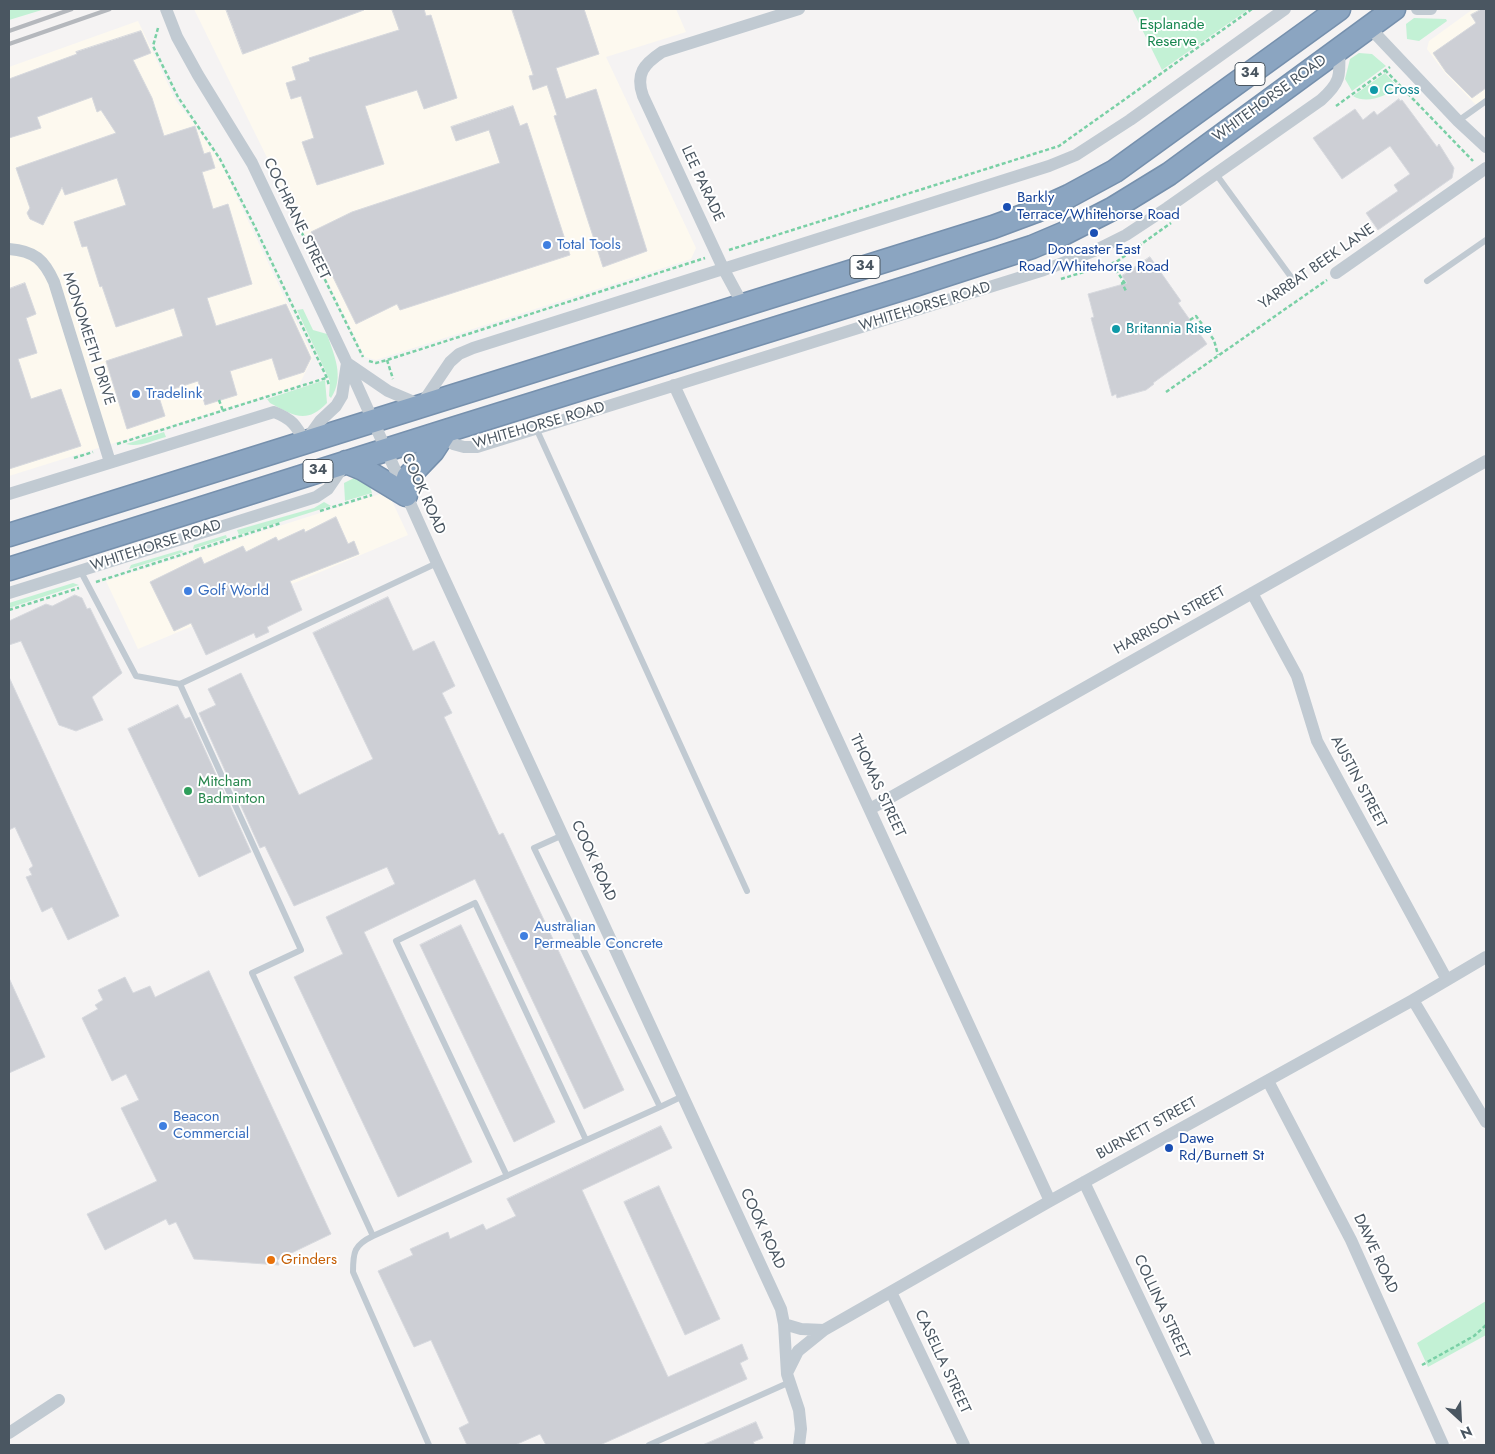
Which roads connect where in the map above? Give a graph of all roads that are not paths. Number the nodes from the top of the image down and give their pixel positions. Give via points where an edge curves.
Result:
1 (166, 9) edge
2 (799, 9) edge
3 (1285, 9) edge
4 (1339, 9) edge
5 (1354, 9) edge
6 (1394, 9) edge
7 (1417, 9) edge
8 (1430, 9) edge
9 (1369, 27) junction
10 (1339, 48) junction
11 (1486, 101) edge
12 (1458, 121) junction
13 (1486, 147) edge
14 (1484, 169) edge
15 (1216, 174) junction
16 (1486, 240) edge
17 (9, 249) edge
18 (723, 268) junction
19 (1336, 273) road end
20 (1291, 277) dead end
21 (1427, 281) dead end
22 (743, 305) junction
23 (347, 364) junction
24 (674, 385) junction
25 (421, 405) junction
26 (372, 421) junction
27 (536, 428) junction
28 (446, 431) junction
29 (305, 442) junction
30 (386, 450) junction
31 (1486, 461) edge
32 (110, 462) junction
33 (346, 462) junction
34 (9, 494) edge
35 (406, 495) junction
36 (9, 535) edge
37 (437, 563) junction
38 (9, 569) edge
39 (80, 570) junction
40 (9, 593) edge
41 (1252, 594) junction
42 (180, 684) junction
43 (870, 809) junction
44 (564, 835) junction
45 (747, 891) dead end
46 (1486, 957) edge
47 (1447, 980) junction
48 (1413, 1000) junction
49 (1268, 1081) junction
50 (683, 1096) junction
51 (660, 1107) junction
52 (1486, 1122) edge
53 (586, 1140) junction
54 (507, 1176) junction
55 (1084, 1182) junction
56 (1050, 1201) junction
57 (373, 1236) junction
58 (891, 1292) junction
59 (784, 1324) junction
60 (824, 1330) junction
61 (789, 1378) junction
62 (59, 1400) dead end
63 (9, 1433) edge
64 (429, 1445) edge
65 (649, 1445) edge
66 (800, 1445) edge
67 (964, 1445) edge
68 (1209, 1445) edge
69 (1443, 1445) edge

1 - 23 street, COCHRANE STREET via 198,75 252,163
2 - 18 street, LEE PARADE via 662,52 649,61 641,74 643,96
3 - 18 street via 1076,155
4 - 22 highway, 34 via 1122,166 1069,196 993,227
5 - 9 highway
6 - 9 highway, WHITEHORSE ROAD / 34
7 - 8 street
9 - 10 highway, WHITEHORSE ROAD / 34
9 - 12 street
10 - 15 street, WHITEHORSE ROAD via 1337,84 1329,93
10 - 28 highway, WHITEHORSE ROAD / 34 via 1169,174 1130,199 1065,233 915,285
11 - 12 lane
12 - 13 street
14 - 19 street, YARRBAT BEEK LANE
15 - 20 lane
15 - 24 street, WHITEHORSE ROAD via 1126,235 1069,261
16 - 21 lane
17 - 32 street, MONOMEETH DRIVE via 41,259 54,282
18 - 22 street, LEE PARADE
18 - 25 street via 460,354 450,362
22 - 25 highway, 34
23 - 25 street via 388,391
23 - 26 street, COCHRANE STREET
23 - 29 street via 342,396
24 - 27 street, WHITEHORSE ROAD
24 - 43 street, THOMAS STREET
25 - 26 highway, 34
26 - 29 highway, 34
26 - 30 street, COCHRANE STREET
27 - 28 street, WHITEHORSE ROAD via 464,447 453,444
27 - 45 lane
28 - 30 highway, WHITEHORSE ROAD / 34
28 - 35 highway via 408,477
29 - 32 street via 296,425 274,412
29 - 36 highway, 34
30 - 33 highway, WHITEHORSE ROAD / 34
30 - 35 street, COOK ROAD
31 - 41 street, HARRISON STREET
32 - 34 street
33 - 35 highway
33 - 38 highway, WHITEHORSE ROAD / 34
33 - 39 street, WHITEHORSE ROAD via 328,489 316,497
35 - 37 street, COOK ROAD
37 - 42 lane
37 - 44 street, COOK ROAD
39 - 40 street, WHITEHORSE ROAD
39 - 42 lane via 136,676
41 - 43 street, HARRISON STREET
41 - 47 street, AUSTIN STREET via 1297,676 1317,741
42 - 57 lane via 301,950 252,973
43 - 56 street, THOMAS STREET
44 - 50 street, COOK ROAD
44 - 51 lane via 534,848
46 - 47 street, BURNETT STREET
47 - 48 street, BURNETT STREET
48 - 49 street, BURNETT STREET
48 - 52 street
49 - 55 street, BURNETT STREET
49 - 69 street, DAWE ROAD via 1351,1240
50 - 51 lane
50 - 59 street, COOK ROAD via 781,1309
51 - 53 lane
53 - 54 lane
53 - 54 lane via 475,903 396,940
54 - 57 lane
55 - 56 street, BURNETT STREET
55 - 68 street, COLLINA STREET
56 - 58 street, BURNETT STREET
57 - 64 lane via 360,1242 353,1256 353,1272
58 - 60 street, BURNETT STREET
58 - 67 street, CASELLA STREET
59 - 60 street
59 - 61 street, COOK ROAD
60 - 61 street, BURNETT STREET via 798,1352
61 - 65 lane
61 - 66 street, COOK ROAD via 799,1410
62 - 63 street

